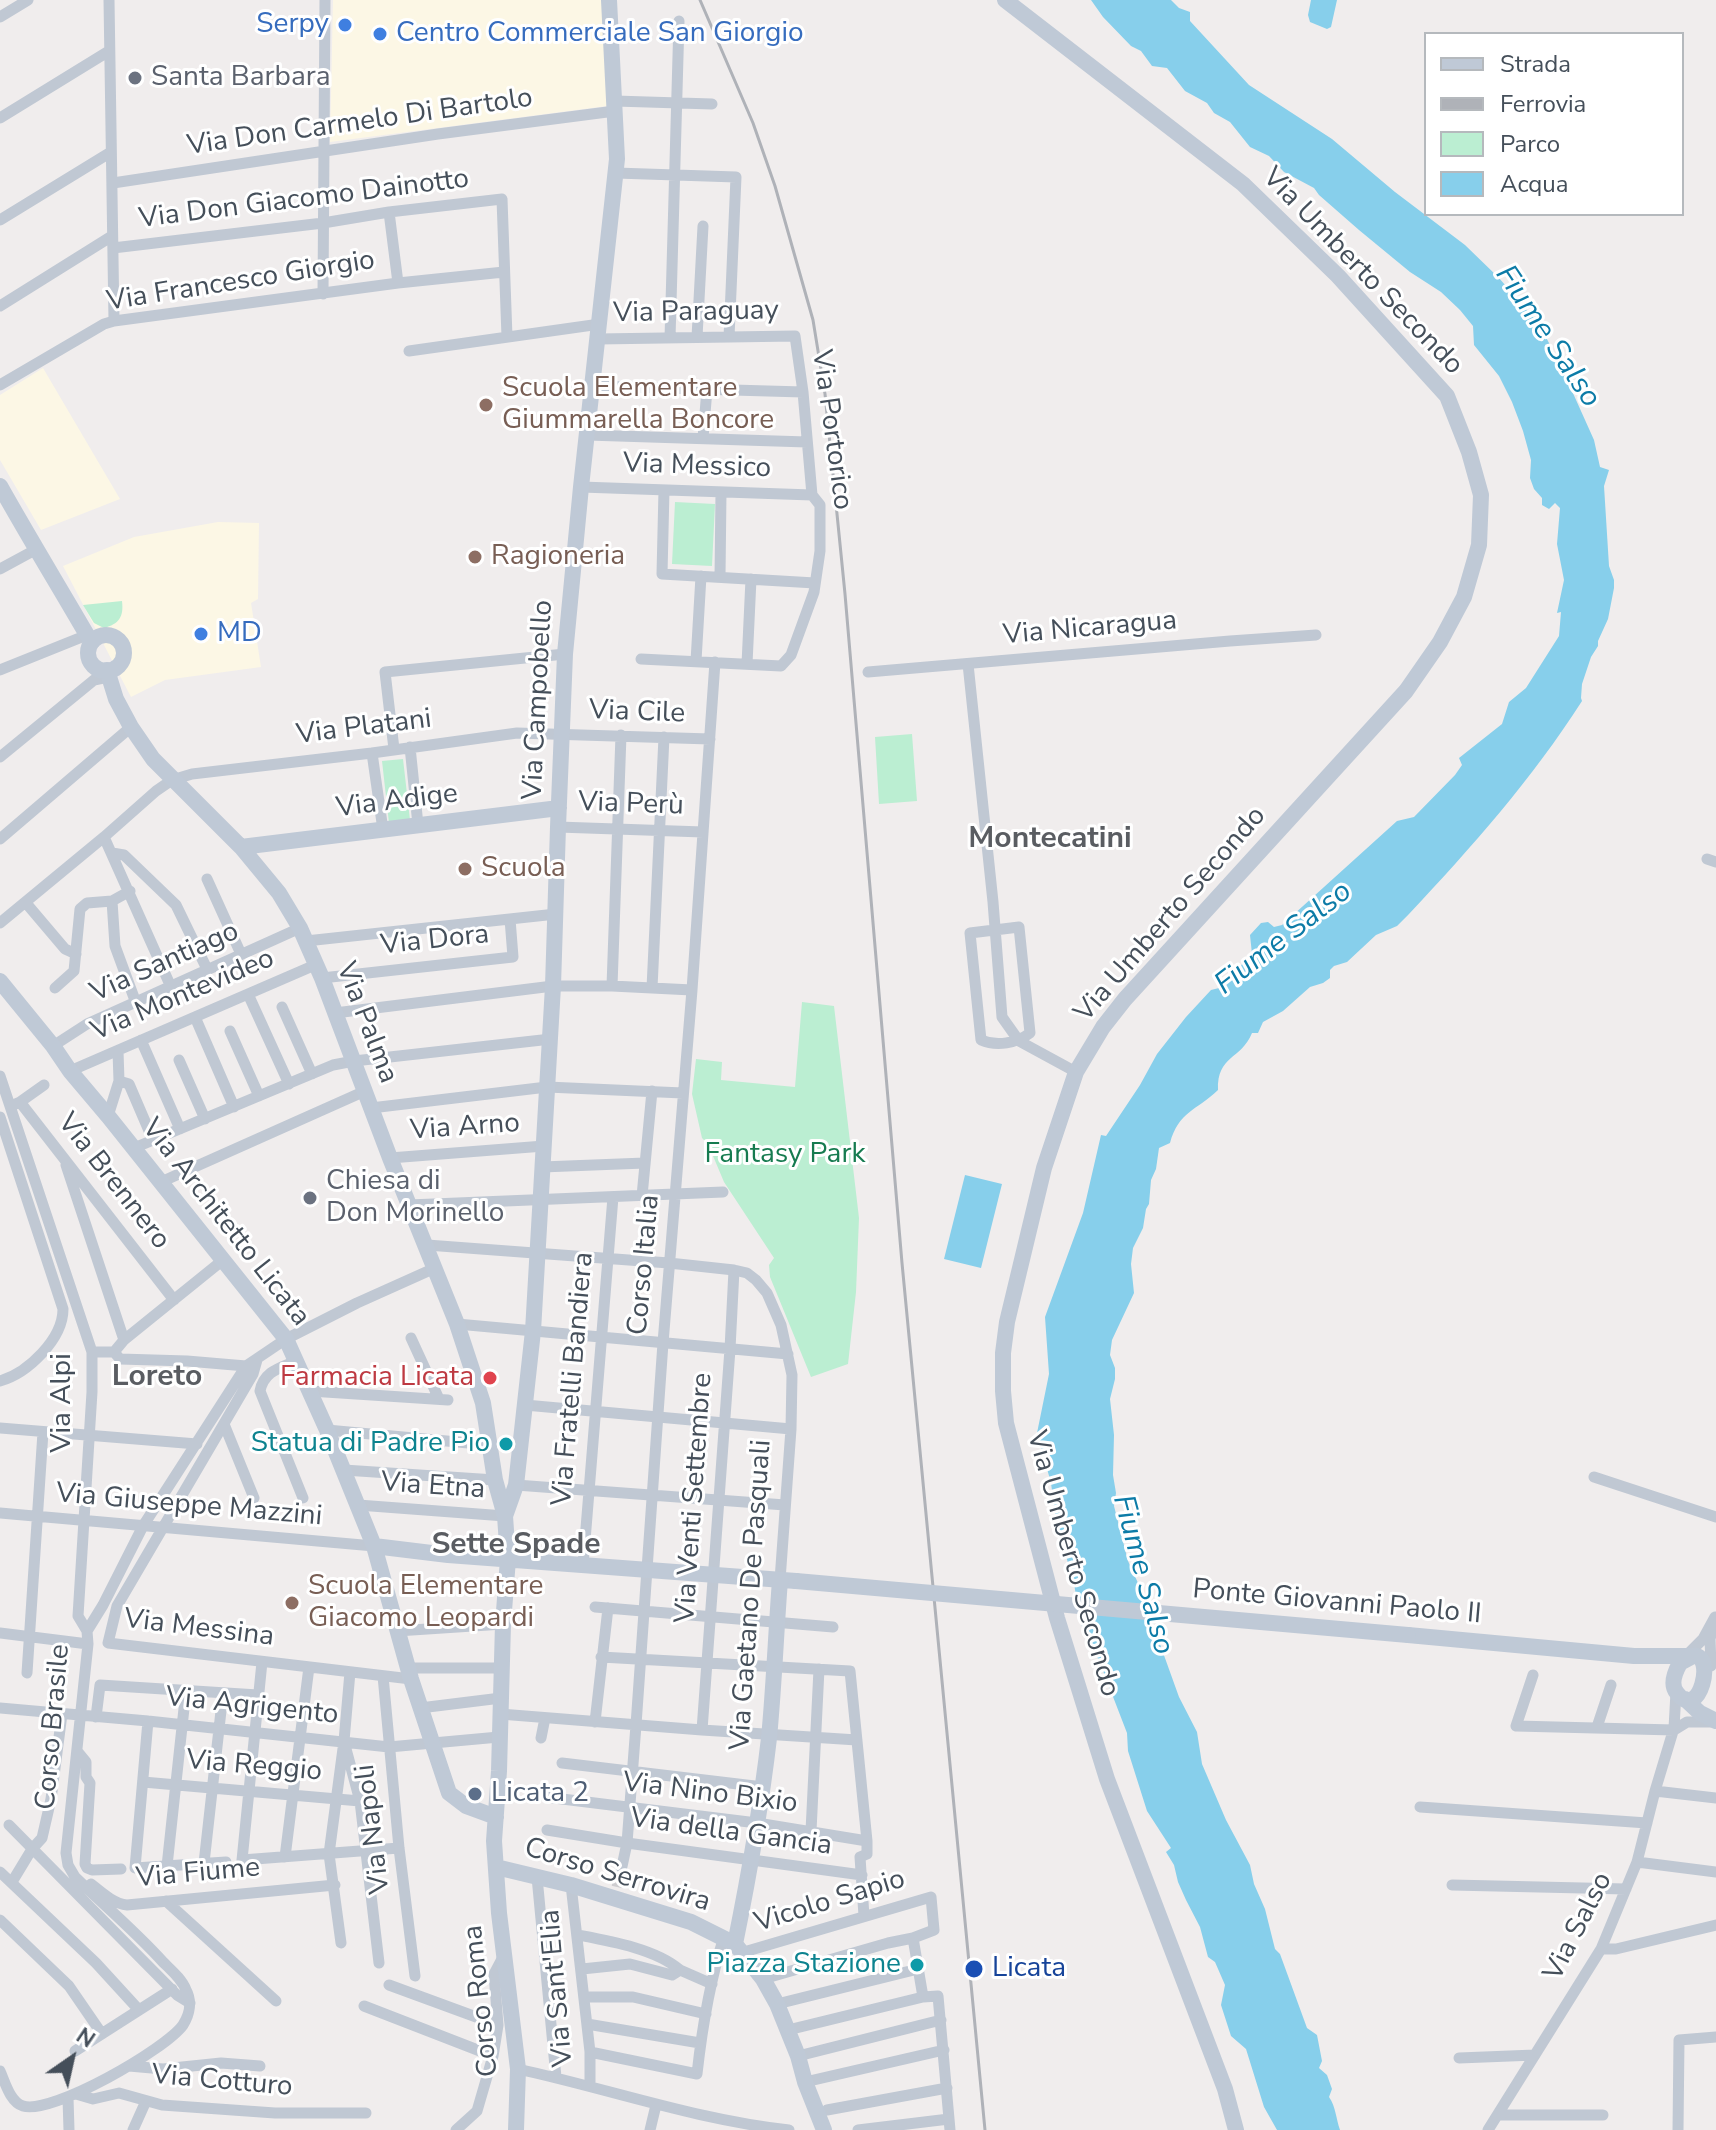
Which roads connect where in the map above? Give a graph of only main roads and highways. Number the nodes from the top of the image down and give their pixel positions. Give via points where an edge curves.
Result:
1 (609, 0) edge
2 (1005, 0) edge
3 (0, 486) edge
4 (7, 513) edge
5 (90, 638) junction
6 (108, 674) junction
7 (559, 808) junction
8 (241, 847) junction
9 (0, 981) edge
10 (505, 1516) junction
11 (374, 1546) junction
12 (508, 1559) junction
13 (788, 1580) junction
14 (1634, 1656) junction
15 (1698, 1676) edge
16 (1716, 1706) edge
17 (1716, 1721) edge
18 (496, 1817) junction
19 (496, 1867) junction
20 (735, 1944) junction
21 (810, 2081) junction
22 (516, 2130) edge
23 (824, 2130) edge
24 (835, 2130) edge
25 (1236, 2130) edge

1 - 7 main road, Via Campobello via 616,173 565,654
2 - 25 main road, Via Umberto Secondo via 1243,184 1338,276 1447,396 1481,495 1479,545 1464,597 1406,691 1125,999 1076,1072 1044,1168 1007,1322 1006,1423 1057,1618 1107,1779
3 - 4 main road, Via Palma
4 - 5 main road, Via Palma
5 - 6 main road, Via Palma via 92,662
5 - 6 main road via 111,636 122,645 122,660
6 - 8 main road, Via Palma via 116,699 153,759
7 - 8 main road, Via Adige
7 - 10 main road, Via Campobello via 533,1331 516,1485
8 - 10 main road, Via Palma via 279,893 303,935 427,1245 483,1403
9 - 11 main road, Via Architetto Licata via 286,1339
10 - 12 main road, Corso Roma
11 - 12 main road, Ponte Giovanni Paolo II
11 - 18 main road, Via Architetto Licata via 449,1793
12 - 13 main road, Ponte Giovanni Paolo II
12 - 18 main road, Corso Roma
13 - 14 main road, Ponte Giovanni Paolo II, bridge
13 - 20 main road, Via Gaetano De Pasquali via 777,1623 763,1787
14 - 15 main road via 1664,1672
14 - 15 main road, Ponte Giovanni Paolo II via 1657,1655
15 - 16 main road
15 - 17 main road via 1700,1713
18 - 19 main road, Corso Roma
19 - 20 main road, Corso Serrovira via 616,1892
19 - 22 main road, Corso Roma via 518,2069
20 - 21 main road via 777,2004
21 - 23 main road
21 - 24 main road

